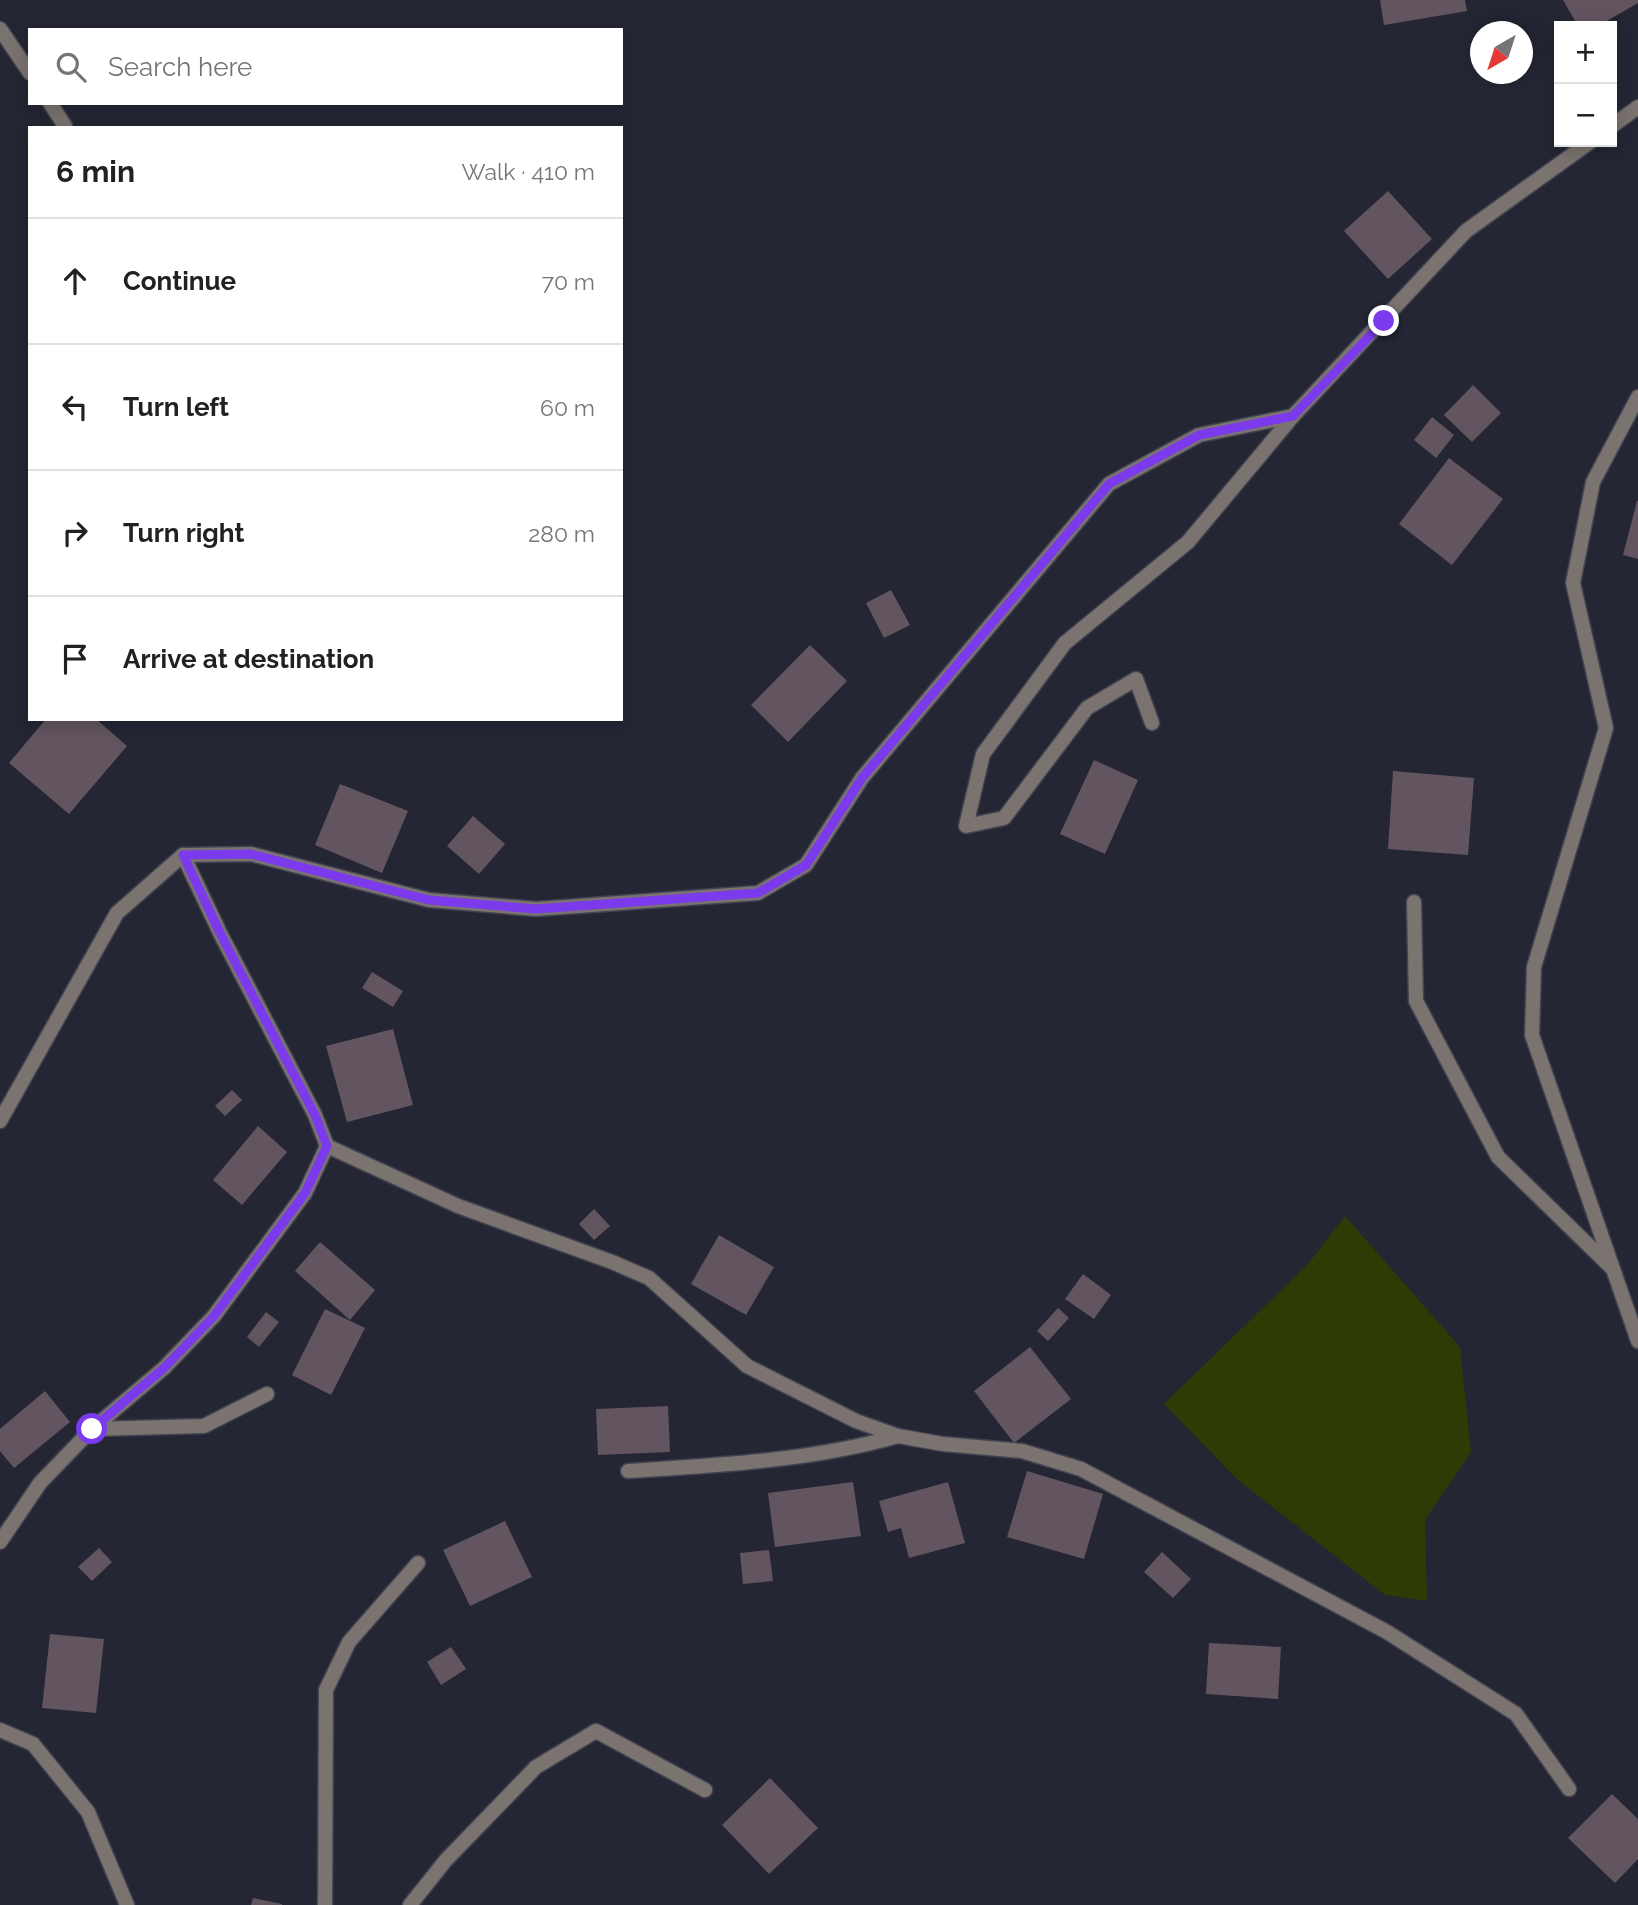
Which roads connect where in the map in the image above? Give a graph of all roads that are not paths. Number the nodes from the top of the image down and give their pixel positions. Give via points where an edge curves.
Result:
1 (0, 29) edge
2 (28, 70) edge
3 (51, 105) edge
4 (1638, 107) edge
5 (1617, 122) edge
6 (65, 126) dead end
7 (1583, 147) edge
8 (1638, 397) edge
9 (1293, 416) junction
10 (1152, 723) dead end
11 (183, 855) junction
12 (1414, 902) dead end
13 (0, 1121) edge
14 (327, 1146) junction
15 (1613, 1269) junction
16 (1638, 1342) edge
17 (267, 1394) dead end
18 (92, 1429) junction
19 (898, 1436) junction
20 (628, 1471) dead end
21 (0, 1542) edge
22 (418, 1563) dead end
23 (0, 1730) edge
24 (1569, 1789) dead end
25 (705, 1790) dead end
26 (127, 1905) edge
27 (325, 1905) edge
28 (410, 1905) edge

1 - 2 street
3 - 6 street
4 - 5 street
7 - 9 street via 1466,231
8 - 15 street via 1593,482 1573,583 1606,728 1534,967 1532,1035
9 - 10 street via 1188,542 1065,643 983,754 966,826 1004,818 1087,708 1136,680
9 - 11 street via 1199,435 1109,484 862,778 806,865 758,893 536,909 429,900 251,854
11 - 13 street via 117,913
11 - 14 street
12 - 15 street via 1416,1001 1498,1157
14 - 18 street via 305,1193 214,1316 164,1368
14 - 19 street via 458,1206 649,1278 747,1366 856,1421
15 - 16 street
17 - 18 street via 204,1426
18 - 21 street via 40,1483
19 - 20 street via 852,1449 756,1462
19 - 24 street via 1022,1451 1081,1469 1387,1633 1516,1714
22 - 27 street via 349,1642 326,1690
23 - 26 street via 33,1744 88,1812
25 - 28 street via 596,1731 536,1766 446,1860

